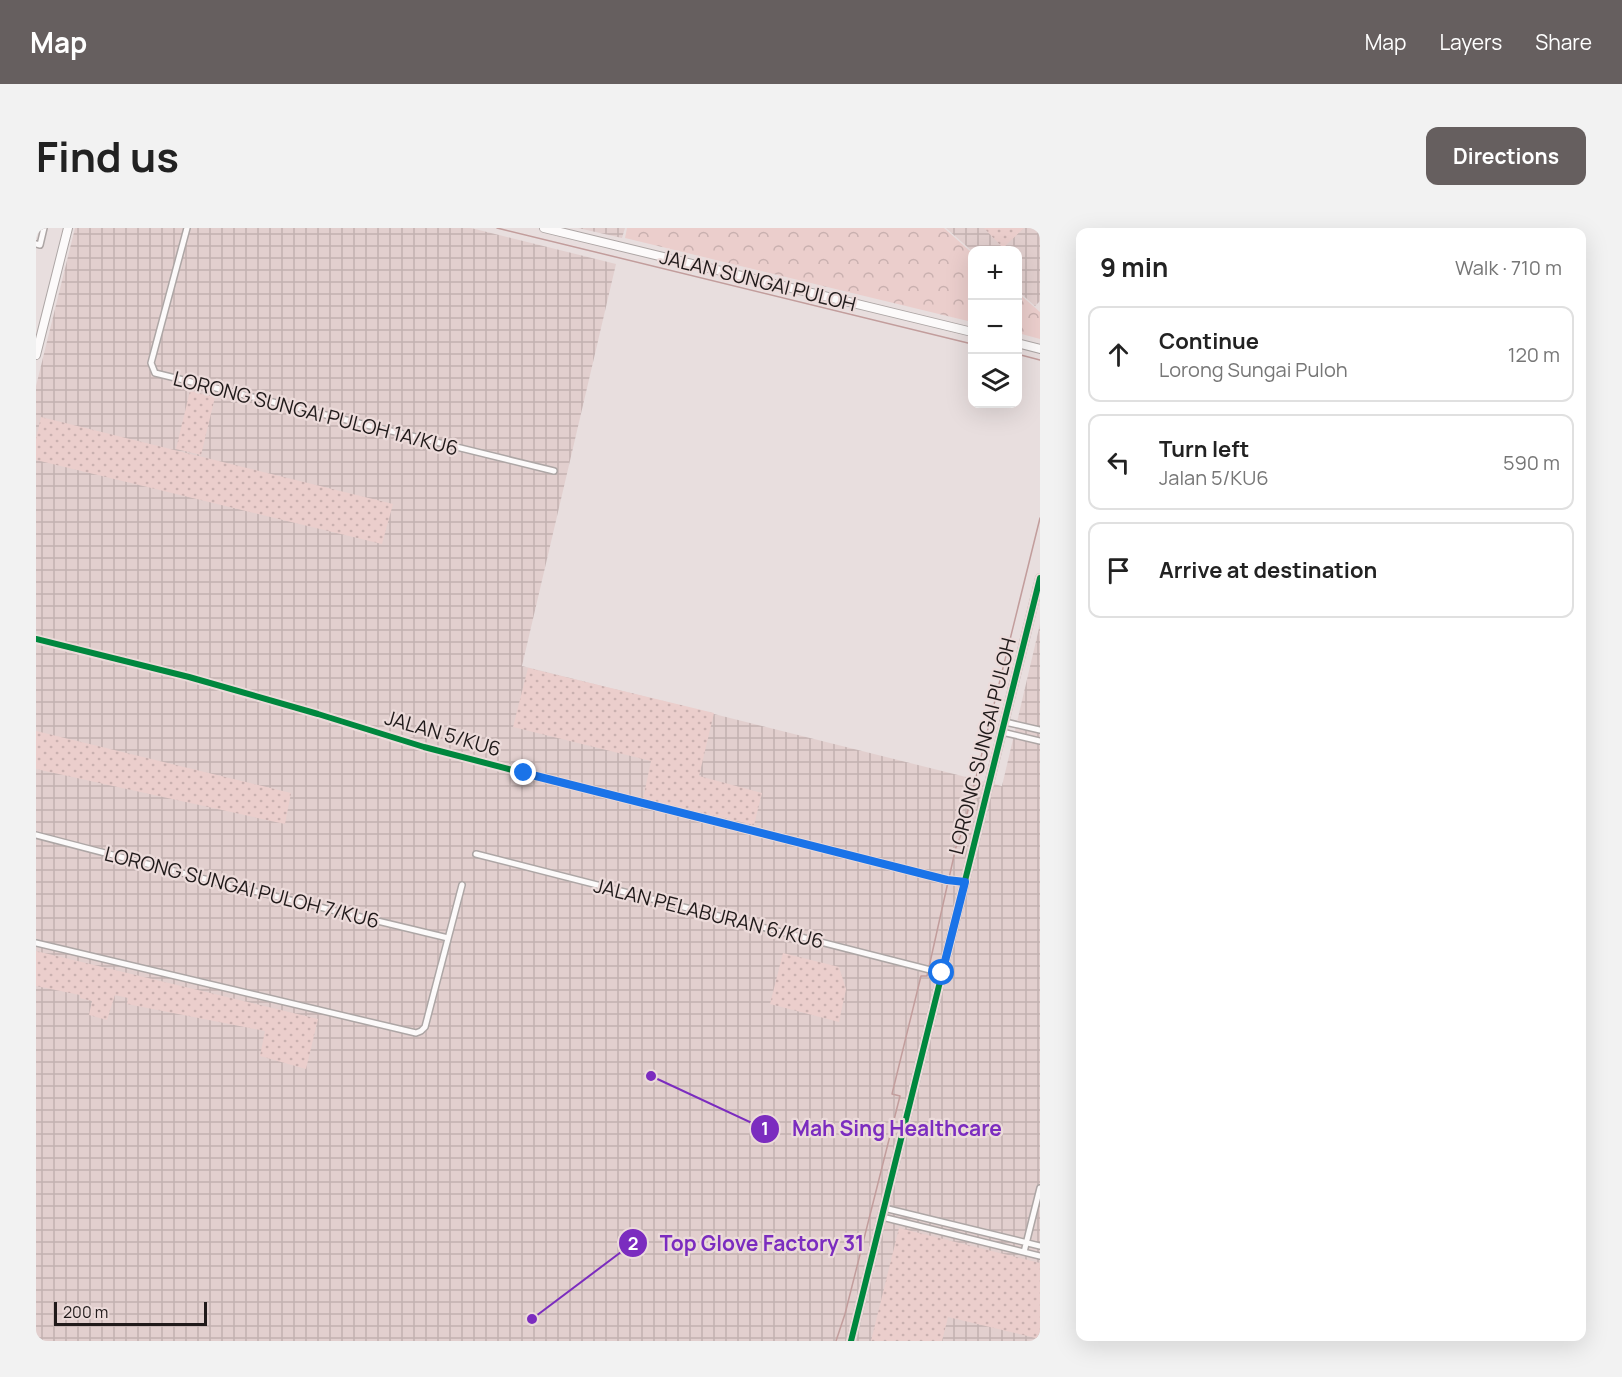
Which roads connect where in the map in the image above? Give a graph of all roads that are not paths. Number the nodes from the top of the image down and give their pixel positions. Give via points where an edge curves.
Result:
1 (44, 228) edge
2 (68, 228) edge
3 (187, 228) edge
4 (544, 228) edge
5 (36, 244) edge
6 (968, 331) edge
7 (1022, 344) edge
8 (1040, 349) edge
9 (36, 355) edge
10 (554, 471) dead end
11 (1040, 578) edge
12 (36, 639) edge
13 (1005, 722) junction
14 (1040, 730) edge
15 (1002, 732) junction
16 (1040, 741) edge
17 (36, 835) edge
18 (476, 854) dead end
19 (963, 883) junction
20 (462, 885) dead end
21 (448, 938) junction
22 (36, 943) edge
23 (942, 973) junction
24 (1040, 1188) edge
25 (884, 1208) junction
26 (882, 1218) junction
27 (1026, 1242) junction
28 (1040, 1246) edge
29 (1024, 1252) junction
30 (1040, 1257) edge
31 (851, 1341) edge

1 - 5 street via 40,245
2 - 9 street
3 - 10 street, LORONG SUNGAI PULOH 1A/KU6 via 151,363 155,373
4 - 6 street, JALAN SUNGAI PULOH
7 - 8 street
11 - 13 street, LORONG SUNGAI PULOH
12 - 19 street, JALAN 5/KU6 via 189,677 424,747
13 - 14 street
13 - 15 street, LORONG SUNGAI PULOH
15 - 16 street
15 - 19 street, LORONG SUNGAI PULOH
17 - 21 street, LORONG SUNGAI PULOH 7/KU6
18 - 23 street, JALAN PELABURAN 6/KU6
19 - 23 street, LORONG SUNGAI PULOH
20 - 21 street
21 - 22 street via 425,1027 416,1033
23 - 25 street, LORONG SUNGAI PULOH
24 - 27 street
25 - 26 street, LORONG SUNGAI PULOH
25 - 27 street
26 - 29 street
26 - 31 street, LORONG SUNGAI PULOH
27 - 28 street
27 - 29 street
29 - 30 street

